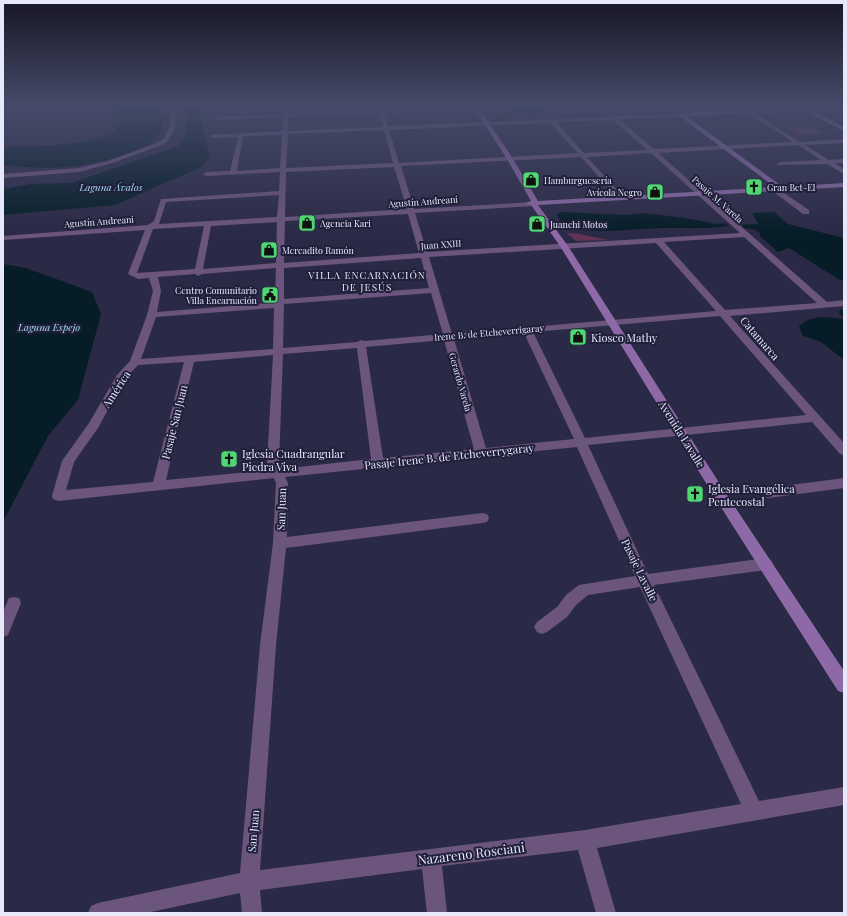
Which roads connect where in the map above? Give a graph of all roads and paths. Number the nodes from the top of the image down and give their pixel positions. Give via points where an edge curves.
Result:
1 (150, 148) edge
2 (238, 148) edge
3 (284, 148) edge
4 (391, 148) edge
5 (502, 148) edge
6 (577, 148) edge
7 (647, 148) edge
8 (712, 148) edge
9 (727, 148) edge
10 (805, 148) edge
11 (651, 151) junction
12 (584, 155) junction
13 (500, 157) junction
14 (510, 159) junction
15 (826, 161) junction
16 (844, 161) edge
17 (396, 164) junction
18 (780, 164) dead end
19 (505, 165) dead end
20 (283, 170) junction
21 (233, 172) junction
22 (509, 172) dead end
23 (844, 172) edge
24 (206, 174) dead end
25 (3, 176) edge
26 (844, 185) edge
27 (778, 189) junction
28 (282, 192) junction
29 (700, 194) junction
30 (622, 199) junction
31 (534, 204) junction
32 (411, 212) junction
33 (806, 212) dead end
34 (281, 219) junction
35 (208, 223) junction
36 (150, 227) junction
37 (745, 235) junction
38 (3, 238) edge
39 (659, 241) junction
40 (564, 246) junction
41 (424, 255) junction
42 (280, 266) junction
43 (198, 273) junction
44 (153, 275) junction
45 (434, 290) junction
46 (280, 302) junction
47 (844, 303) edge
48 (825, 305) junction
49 (722, 313) junction
50 (152, 315) junction
51 (611, 322) junction
52 (527, 329) junction
53 (448, 336) junction
54 (362, 343) junction
55 (278, 351) junction
56 (190, 359) junction
57 (134, 362) junction
58 (815, 418) junction
59 (681, 432) junction
60 (581, 442) junction
61 (844, 451) edge
62 (481, 452) junction
63 (378, 463) junction
64 (279, 474) junction
65 (844, 483) edge
66 (158, 486) junction
67 (768, 493) dead end
68 (58, 496) joint
69 (482, 518) dead end
70 (280, 543) junction
71 (766, 564) junction
72 (645, 581) junction
73 (14, 603) dead end
74 (542, 627) dead end
75 (3, 630) edge
76 (844, 685) edge
77 (844, 796) edge
78 (754, 810) junction
79 (585, 840) junction
80 (431, 858) junction
81 (249, 881) junction
82 (98, 913) edge
83 (252, 913) edge
84 (437, 913) edge
85 (606, 913) edge

1 - 25 street via 79,170
2 - 21 street
3 - 20 street, San Juan
4 - 17 street, Gerardo Varela
5 - 14 street, Avenida Lavalle
6 - 12 street
7 - 11 street, Pasaje M. Varela
8 - 11 street
9 - 27 street via 778,186
10 - 15 street
11 - 12 street
11 - 29 street, Pasaje M. Varela
12 - 14 street
12 - 30 street
13 - 14 street
13 - 17 street
13 - 19 street
14 - 31 street, Avenida Lavalle
15 - 16 street
15 - 18 street
15 - 23 street
17 - 20 street
17 - 32 street, Gerardo Varela
20 - 21 street
20 - 28 street, San Juan
21 - 24 street
22 - 31 street, Avenida Lavalle via 529,203
26 - 27 street, Agustín Andreani
27 - 29 street, Agustín Andreani
27 - 33 street via 777,192
28 - 34 street, San Juan
28 - 36 street via 163,200 157,222
29 - 30 street, Agustín Andreani
29 - 37 street, Pasaje M. Varela
30 - 31 street, Agustín Andreani
31 - 32 street, Agustín Andreani
31 - 40 street, Avenida Lavalle
32 - 34 street, Agustín Andreani
32 - 41 street, Gerardo Varela
34 - 35 street, Agustín Andreani
34 - 42 street, San Juan
35 - 36 street, Agustín Andreani
35 - 43 street
36 - 38 street, Agustín Andreani
36 - 44 street, Juan XXIII via 132,274
37 - 39 street, Juan XXIII
37 - 48 street, Pasaje M. Varela
39 - 40 street, Juan XXIII
39 - 49 street, Catamarca
40 - 41 street, Juan XXIII
40 - 51 street, Avenida Lavalle
41 - 42 street, Juan XXIII
41 - 45 street, Gerardo Varela
42 - 43 street, Juan XXIII
42 - 46 street, San Juan
43 - 44 street, Juan XXIII
44 - 50 street, América via 157,291
45 - 46 street
45 - 53 street, Gerardo Varela
46 - 50 street via 271,306
46 - 55 street, San Juan
47 - 48 street, Irene B. de Etcheverrigaray
48 - 49 street, Irene B. de Etcheverrigaray
49 - 51 street, Irene B. de Etcheverrigaray
49 - 58 street, Catamarca
50 - 57 street, América
51 - 52 street, Irene B. de Etcheverrigaray
51 - 59 street, Avenida Lavalle
52 - 53 street, Irene B. de Etcheverrigaray
52 - 60 street, Pasaje Lavalle
53 - 54 street, Irene B. de Etcheverrigaray
53 - 62 street, Gerardo Varela
54 - 55 street, Irene B. de Etcheverrigaray
54 - 63 street
55 - 56 street, Irene B. de Etcheverrigaray
55 - 64 street, San Juan via 273,464
56 - 57 street, Irene B. de Etcheverrigaray
56 - 66 street, Pasaje San Juan
57 - 68 street, América via 68,461
58 - 59 street, Pasaje Irene B. de Etcheverrygaray
58 - 61 street, Catamarca
59 - 60 street, Pasaje Irene B. de Etcheverrygaray
59 - 71 street, Avenida Lavalle
60 - 62 street, Pasaje Irene B. de Etcheverrygaray
60 - 72 street, Pasaje Lavalle
62 - 63 street, Pasaje Irene B. de Etcheverrygaray
63 - 64 street, Pasaje Irene B. de Etcheverrygaray
64 - 66 street, Pasaje Irene B. de Etcheverrygaray
64 - 70 street, San Juan via 282,483
65 - 67 street
66 - 68 street, Pasaje Irene B. de Etcheverrygaray
69 - 70 street
70 - 81 street, San Juan via 268,645
71 - 72 street
71 - 76 street, Avenida Lavalle
72 - 74 street via 584,589 562,612
72 - 78 street, Pasaje Lavalle
73 - 75 street
77 - 78 street, Nazareno Rosciani
78 - 79 street, Nazareno Rosciani
79 - 80 street, Nazareno Rosciani
79 - 85 street
80 - 81 street, Nazareno Rosciani
80 - 84 street
81 - 82 street, Nazareno Rosciani
81 - 83 street, San Juan

